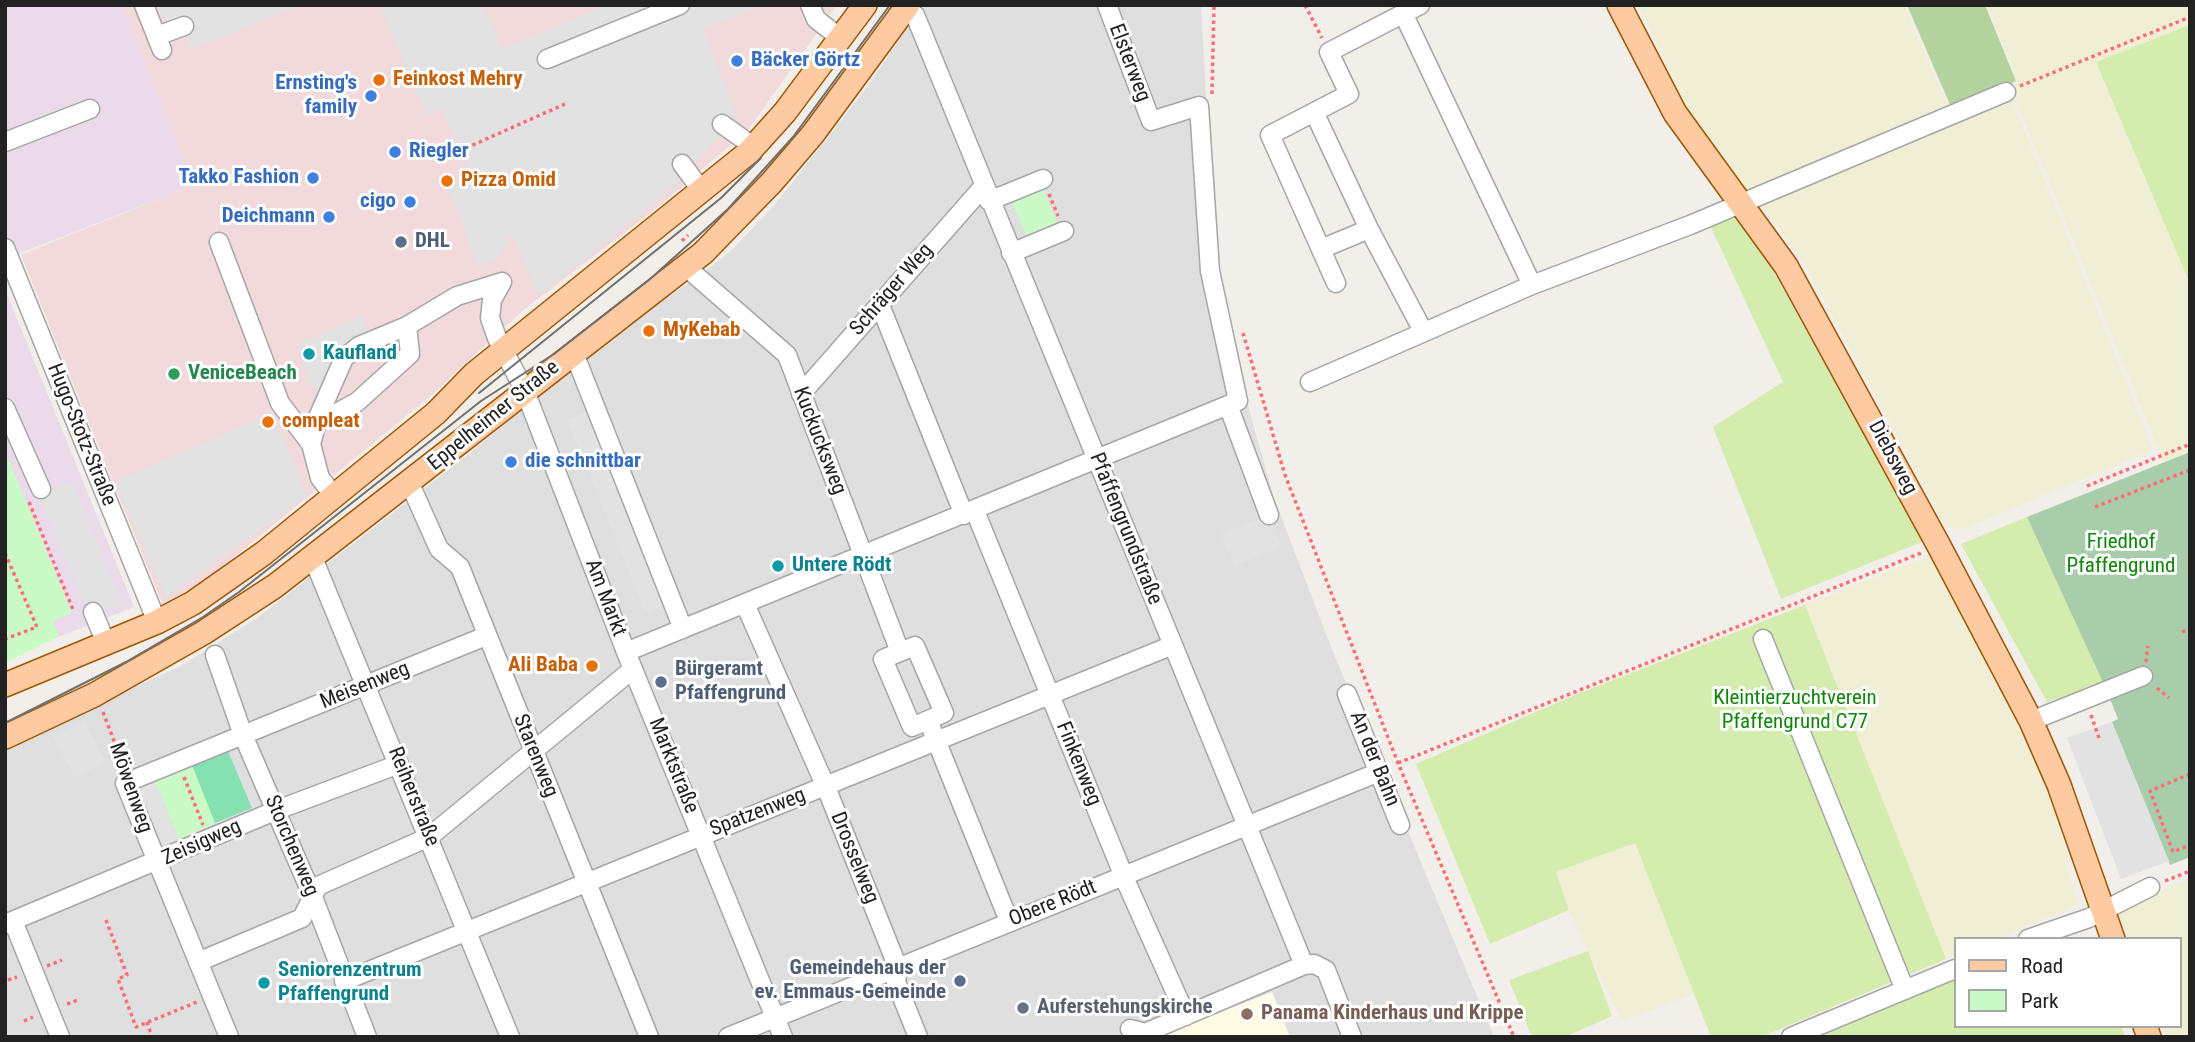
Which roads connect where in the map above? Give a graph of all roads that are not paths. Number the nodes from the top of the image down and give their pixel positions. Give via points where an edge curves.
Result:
1 (144, 5) edge
2 (680, 5) edge
3 (810, 5) edge
4 (864, 5) edge
5 (1107, 5) edge
6 (1420, 5) edge
7 (1619, 5) edge
8 (907, 7) edge
9 (1403, 13) junction
10 (184, 26) dead end
11 (840, 38) junction
12 (547, 59) dead end
13 (2006, 92) road end
14 (90, 109) dead end
15 (1315, 114) junction
16 (722, 124) dead end
17 (5, 142) edge
18 (754, 147) junction
19 (682, 164) dead end
20 (1043, 179) road end
21 (702, 191) junction
22 (986, 194) junction
23 (1740, 202) junction
24 (1368, 229) junction
25 (1064, 231) road end
26 (219, 242) dead end
27 (5, 248) edge
28 (1321, 249) junction
29 (1011, 253) junction
30 (695, 260) junction
31 (1336, 283) dead end
32 (1532, 285) junction
33 (880, 305) junction
34 (407, 326) junction
35 (1423, 331) junction
36 (503, 350) junction
37 (574, 353) junction
38 (1310, 382) dead end
39 (525, 391) junction
40 (801, 394) junction
41 (1233, 403) junction
42 (5, 408) edge
43 (319, 415) junction
44 (311, 444) junction
45 (1097, 461) junction
46 (410, 484) junction
47 (33, 491) road end
48 (335, 497) junction
49 (969, 513) junction
50 (1269, 515) dead end
51 (864, 556) junction
52 (313, 558) junction
53 (745, 604) junction
54 (85, 615) road end
55 (157, 622) junction
56 (683, 629) junction
57 (486, 636) junction
58 (1763, 639) dead end
59 (106, 643) junction
60 (1173, 645) junction
61 (900, 652) junction
62 (215, 655) dead end
63 (629, 661) junction
64 (2143, 676) dead end
65 (5, 685) edge
66 (367, 685) junction
67 (1050, 694) junction
68 (1347, 694) dead end
69 (928, 720) junction
70 (2031, 721) junction
71 (243, 735) junction
72 (5, 737) edge
73 (937, 740) junction
74 (532, 750) junction
75 (400, 764) junction
76 (1378, 772) junction
77 (125, 783) joint
78 (826, 787) junction
79 (277, 810) junction
80 (1246, 825) junction
81 (1400, 825) dead end
82 (701, 835) junction
83 (429, 837) junction
84 (158, 863) junction
85 (1123, 875) junction
86 (586, 883) junction
87 (2150, 887) road end
88 (313, 897) junction
89 (2103, 910) junction
90 (1009, 921) junction
91 (9, 923) edge
92 (467, 931) junction
93 (2033, 937) edge
94 (2112, 937) edge
95 (198, 962) junction
96 (1304, 965) junction
97 (898, 968) junction
98 (1954, 969) edge
99 (344, 981) junction
100 (1905, 990) junction
101 (1186, 1016) junction
102 (775, 1017) junction
103 (1130, 1029) dead end
104 (60, 1037) edge
105 (229, 1037) edge
106 (367, 1037) edge
107 (510, 1037) edge
108 (649, 1037) edge
109 (728, 1037) edge
110 (783, 1037) edge
111 (918, 1037) edge
112 (1352, 1037) edge
113 (1791, 1037) edge

1 - 10 street via 159,43
2 - 12 street
3 - 11 street via 816,19
4 - 11 main road, Eppelheimer Straße
5 - 41 street, Elsterweg via 1151,121 1199,106 1210,271
6 - 9 street
7 - 23 main road, Diebsweg via 1675,114
8 - 22 street, Pfaffengrundstraße via 915,15
8 - 30 main road, Eppelheimer Straße via 805,144
9 - 15 street via 1329,52 1349,94
9 - 32 street
11 - 18 main road, Eppelheimer Straße
13 - 23 street
14 - 17 street
15 - 24 street
15 - 28 street via 1270,135
16 - 18 street
18 - 21 main road, Eppelheimer Straße
19 - 21 street
20 - 22 street
21 - 36 main road, Eppelheimer Straße
22 - 29 street, Pfaffengrundstraße
22 - 33 street, Schräger Weg
23 - 32 street
23 - 70 main road, Diebsweg via 1786,266
24 - 28 street
24 - 35 street
25 - 29 street
26 - 44 street via 280,403
27 - 55 street, Hugo-Stotz-Straße
28 - 31 street
29 - 45 street, Pfaffengrundstraße
30 - 37 main road, Eppelheimer Straße
30 - 40 street, Kuckucksweg via 787,355
32 - 35 street
33 - 40 street, Schräger Weg
33 - 49 street, Finkenweg
34 - 36 street, Am Markt via 457,296 502,282 492,300 490,318
34 - 43 street via 359,346 344,358
34 - 43 street via 410,354 358,402 333,415
35 - 38 street
36 - 39 street, Am Markt
36 - 48 main road, Eppelheimer Straße
37 - 39 main road, Eppelheimer Straße
37 - 56 street
39 - 46 main road, Eppelheimer Straße
39 - 63 street, Am Markt
40 - 51 street, Kuckucksweg
41 - 45 street
41 - 50 street
42 - 47 street
43 - 44 street
44 - 48 street via 320,478
45 - 49 street
45 - 60 street, Pfaffengrundstraße
46 - 52 main road, Eppelheimer Straße
46 - 57 street, Starenweg via 439,548 460,567
48 - 55 main road, Eppelheimer Straße via 230,578
49 - 51 street
49 - 67 street, Finkenweg
51 - 53 street
51 - 61 street, Kuckucksweg
52 - 66 street, Reiherstraße
52 - 72 main road, Eppelheimer Straße via 227,618 94,695
53 - 56 street
53 - 78 street, Drosselweg
54 - 59 street
55 - 59 main road, Eppelheimer Straße
56 - 63 street, Am Markt
57 - 66 street, Meisenweg
57 - 74 street, Starenweg
58 - 100 street
59 - 65 main road, Eppelheimer Straße
60 - 67 street, Spatzenweg
60 - 80 street, Pfaffengrundstraße
61 - 69 street via 915,646 944,713
61 - 69 street via 883,659 912,727
62 - 71 street, Storchenweg
63 - 74 street
63 - 82 street, Marktstraße
64 - 70 street
66 - 71 street, Meisenweg
66 - 75 street, Reiherstraße
67 - 73 street, Spatzenweg
67 - 85 street, Finkenweg
68 - 76 street, An der Bahn
69 - 73 street
70 - 89 main road, Diebsweg
71 - 77 street, Meisenweg
71 - 79 street, Storchenweg
73 - 78 street, Spatzenweg
73 - 90 street
74 - 83 street
74 - 86 street, Starenweg
75 - 79 street, Zeisigweg
75 - 83 street, Reiherstraße
76 - 80 street, Obere Rödt
76 - 81 street, An der Bahn
77 - 84 street, Möwenweg
78 - 82 street, Spatzenweg
78 - 97 street, Drosselweg
79 - 84 street, Zeisigweg
79 - 88 street, Storchenweg
80 - 85 street, Obere Rödt
80 - 96 street, Pfaffengrundstraße
82 - 86 street, Spatzenweg
82 - 102 street, Marktstraße
83 - 88 street via 318,886
83 - 92 street, Reiherstraße
84 - 91 street, Zeisigweg
84 - 95 street, Möwenweg
85 - 90 street, Obere Rödt
85 - 101 street, Finkenweg
86 - 92 street, Spatzenweg
86 - 108 street, Starenweg
87 - 89 street
88 - 95 street via 302,918
88 - 99 street, Storchenweg
89 - 93 street
89 - 94 main road, Diebsweg
90 - 97 street, Obere Rödt
91 - 104 street
92 - 99 street, Spatzenweg
92 - 107 street, Reiherstraße
95 - 105 street, Möwenweg
96 - 101 street
96 - 112 street via 1326,970
97 - 102 street, Obere Rödt
97 - 111 street, Drosselweg via 896,982
98 - 100 street
99 - 106 street, Storchenweg
100 - 113 street
101 - 103 street via 1145,1032
102 - 109 street, Obere Rödt
102 - 110 street, Marktstraße

